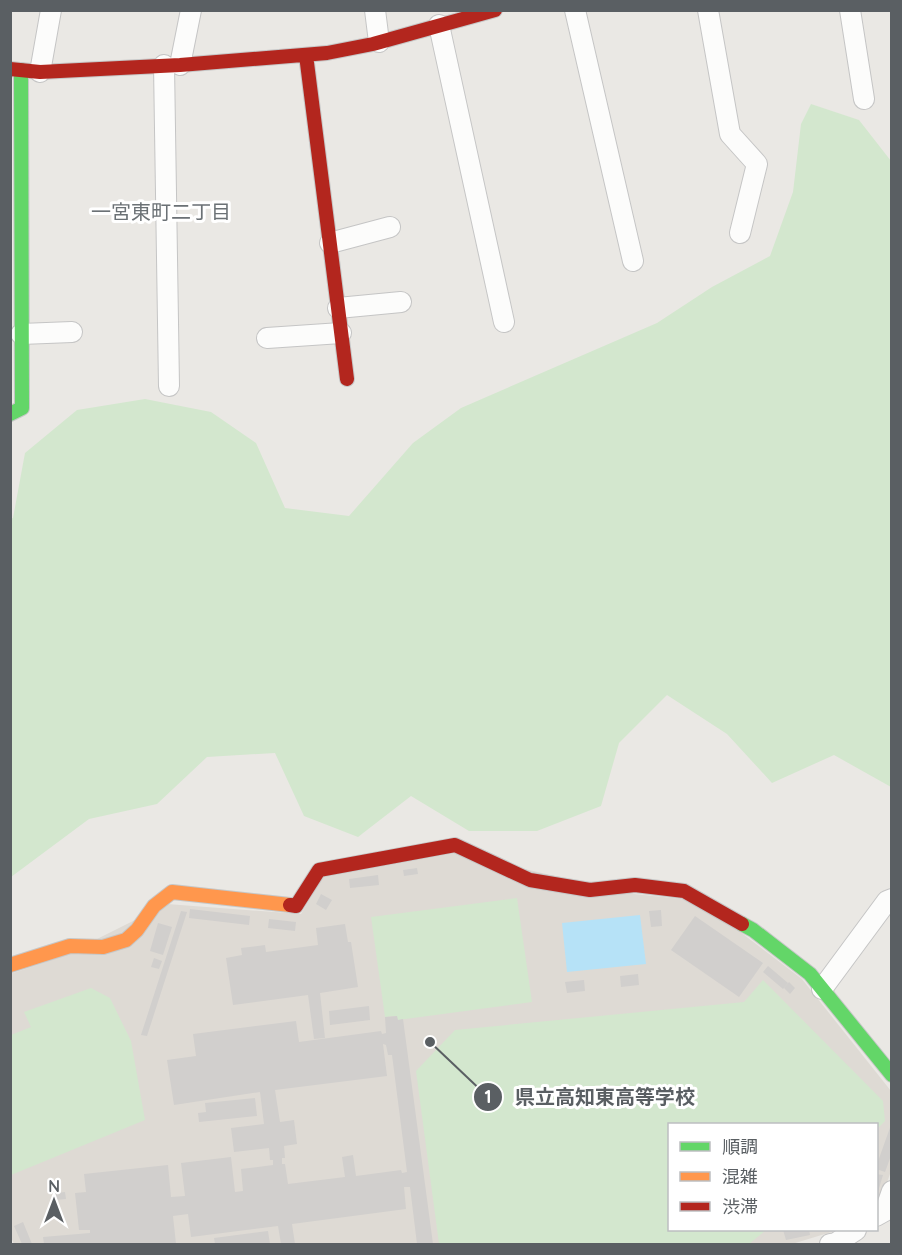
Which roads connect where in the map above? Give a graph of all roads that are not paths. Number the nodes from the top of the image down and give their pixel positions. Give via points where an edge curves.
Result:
1 (51, 10) edge
2 (191, 10) edge
3 (375, 10) edge
4 (495, 10) edge
5 (575, 10) edge
6 (708, 10) edge
7 (850, 10) edge
8 (440, 25) junction
9 (379, 42) junction
10 (306, 55) junction
11 (172, 65) junction
12 (24, 70) edge
13 (864, 99) dead end
14 (390, 227) dead end
15 (740, 233) dead end
16 (330, 243) junction
17 (633, 261) dead end
18 (401, 302) dead end
19 (338, 308) junction
20 (504, 322) dead end
21 (72, 332) dead end
22 (341, 333) junction
23 (21, 334) junction
24 (267, 338) dead end
25 (347, 379) dead end
26 (169, 386) dead end
27 (10, 414) edge
28 (891, 899) edge
29 (10, 964) edge
30 (822, 989) junction
31 (891, 1075) edge
32 (891, 1191) edge
33 (878, 1215) edge
34 (854, 1231) edge
35 (830, 1245) edge

1 - 12 street
2 - 11 street
3 - 9 street
4 - 8 street
5 - 17 street
6 - 15 street via 729,134 757,164
7 - 13 street
8 - 9 street
8 - 20 street
9 - 10 street
10 - 11 street
10 - 16 street
11 - 12 street
11 - 26 street
12 - 23 street
14 - 16 street
16 - 19 street
18 - 19 street
19 - 22 street
21 - 23 street
22 - 24 street
22 - 25 street
23 - 27 street via 22,408
28 - 30 street
29 - 30 street via 70,946 114,945 131,935 154,906 172,892 296,906 319,870 455,846 530,880 590,890 635,885 684,891 753,930 810,974
30 - 31 street
32 - 33 street via 885,1211
34 - 35 street

